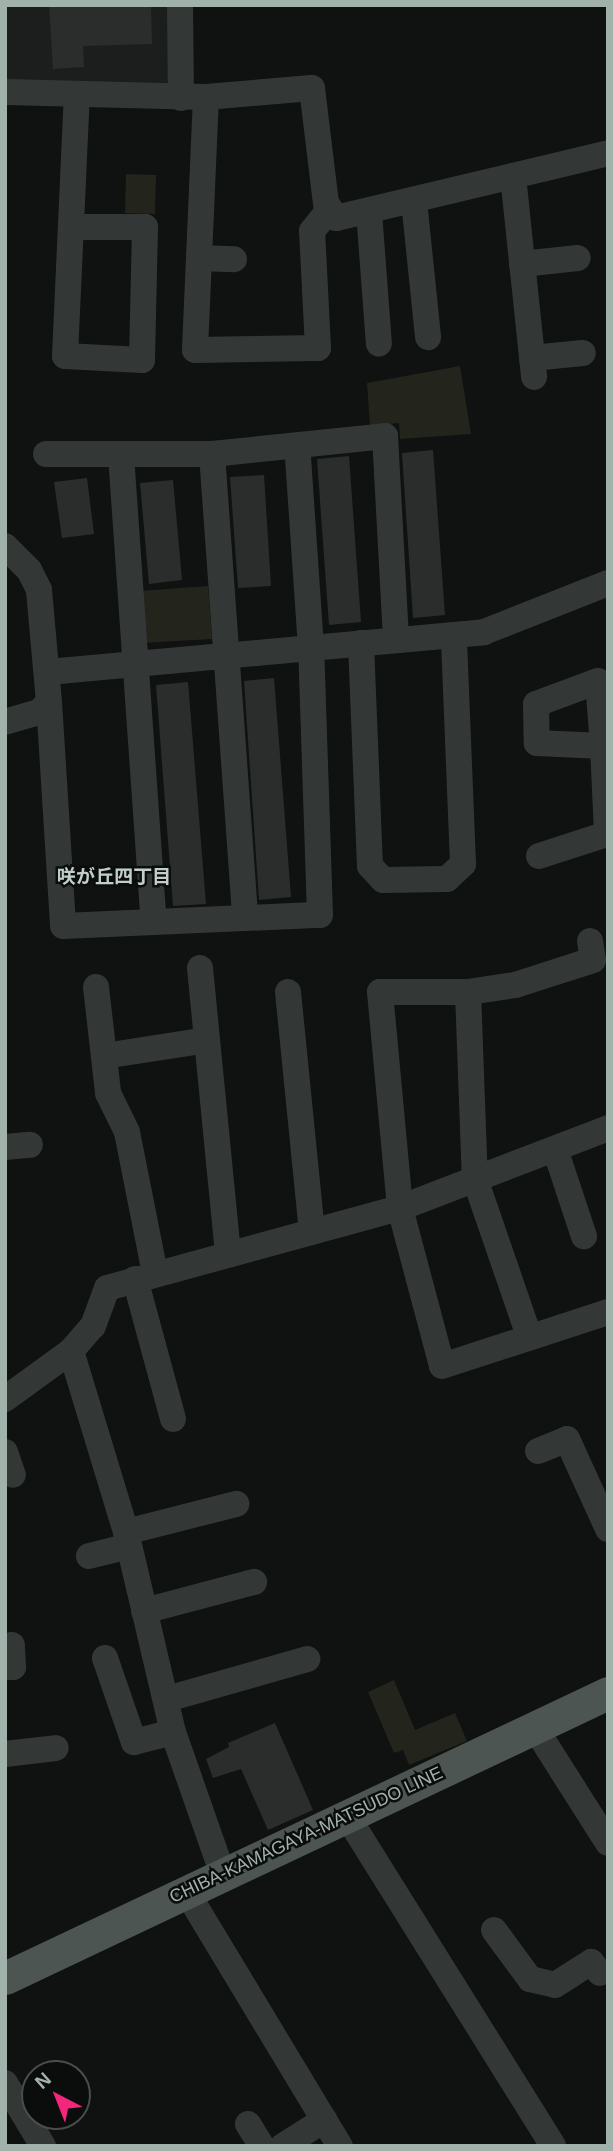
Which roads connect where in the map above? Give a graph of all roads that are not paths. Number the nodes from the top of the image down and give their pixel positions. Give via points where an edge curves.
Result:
1 (180, 5) edge
2 (5, 92) edge
3 (77, 96) junction
4 (193, 98) junction
5 (608, 153) edge
6 (513, 176) junction
7 (414, 201) junction
8 (329, 210) junction
9 (369, 212) junction
10 (71, 227) junction
11 (199, 258) junction
12 (578, 258) dead end
13 (234, 259) dead end
14 (522, 264) junction
15 (428, 337) dead end
16 (379, 344) dead end
17 (583, 354) dead end
18 (297, 445) junction
19 (46, 454) dead end
20 (212, 454) junction
21 (121, 455) junction
22 (5, 546) edge
23 (608, 583) edge
24 (454, 635) junction
25 (397, 640) junction
26 (361, 643) junction
27 (311, 648) junction
28 (226, 656) junction
29 (135, 664) junction
30 (48, 672) junction
31 (42, 708) junction
32 (5, 722) edge
33 (605, 746) edge
34 (539, 856) dead end
35 (246, 918) junction
36 (154, 922) junction
37 (590, 941) dead end
38 (200, 968) dead end
39 (96, 987) dead end
40 (288, 992) dead end
41 (468, 992) junction
42 (207, 1040) junction
43 (104, 1056) junction
44 (608, 1128) edge
45 (555, 1149) junction
46 (475, 1180) junction
47 (400, 1208) junction
48 (312, 1232) junction
49 (584, 1236) dead end
50 (228, 1252) junction
51 (145, 1276) junction
52 (608, 1312) edge
53 (529, 1336) junction
54 (71, 1351) junction
55 (5, 1399) edge
56 (173, 1419) dead end
57 (538, 1451) dead end
58 (236, 1504) dead end
59 (608, 1529) edge
60 (128, 1539) junction
61 (89, 1556) dead end
62 (254, 1582) dead end
63 (144, 1611) junction
64 (105, 1658) dead end
65 (307, 1660) dead end
66 (608, 1693) edge
67 (167, 1699) junction
68 (535, 1728) junction
69 (173, 1731) junction
70 (56, 1748) dead end
71 (5, 1754) edge
72 (347, 1816) junction
73 (608, 1843) edge
74 (223, 1875) junction
75 (186, 1891) junction
76 (494, 1930) dead end
77 (605, 1976) edge
78 (5, 1978) edge
79 (5, 2083) edge
80 (324, 2120) junction
81 (43, 2146) edge
82 (283, 2146) edge
83 (340, 2146) edge
84 (553, 2146) edge

1 - 4 street
2 - 3 street
3 - 4 street
3 - 10 street
4 - 8 street via 312,88
4 - 11 street
5 - 6 street
6 - 7 street
6 - 14 street
7 - 9 street
7 - 15 street
8 - 9 street via 343,218
8 - 11 street via 313,231 318,348 195,350
9 - 16 street
10 - 10 street via 65,356 142,360 145,227
11 - 13 street
12 - 14 street
14 - 17 street via 533,368
18 - 20 street
18 - 25 street via 385,436
18 - 27 street
19 - 21 street
20 - 21 street
20 - 28 street
21 - 29 street
22 - 30 street via 36,581
23 - 24 street via 484,632
24 - 25 street
24 - 26 street via 463,864 447,879 383,880 370,866
25 - 26 street
26 - 27 street
27 - 28 street
27 - 35 street via 320,915
28 - 29 street
28 - 35 street
29 - 30 street
29 - 36 street
30 - 31 street
31 - 32 street
31 - 36 street via 63,926
33 - 34 street via 607,834
35 - 36 street
37 - 41 street via 593,960 515,985
38 - 42 street
39 - 43 street
40 - 48 street
41 - 46 street
41 - 47 street via 380,992
42 - 43 street
42 - 50 street
43 - 51 street via 108,1093 127,1132
44 - 45 street
45 - 46 street
45 - 49 street
46 - 47 street
46 - 53 street
47 - 48 street
47 - 53 street via 442,1366
48 - 50 street
50 - 51 street
51 - 54 street via 107,1288 93,1325
51 - 56 street
52 - 53 street
54 - 55 street
54 - 60 street
57 - 59 street via 567,1439
58 - 60 street
60 - 61 street
60 - 63 street
62 - 63 street
63 - 67 street
64 - 69 street via 134,1742
65 - 67 street
66 - 68 main road, CHIBA-KAMAGAYA-MATSUDO LINE
67 - 69 street
68 - 72 main road, CHIBA-KAMAGAYA-MATSUDO LINE
68 - 73 street
69 - 74 street
70 - 71 street
72 - 74 main road, CHIBA-KAMAGAYA-MATSUDO LINE
72 - 84 street
74 - 75 main road, CHIBA-KAMAGAYA-MATSUDO LINE
75 - 78 main road, CHIBA-KAMAGAYA-MATSUDO LINE
75 - 80 street
76 - 77 street via 530,1979 555,1985 591,1962
79 - 81 street
80 - 82 street
80 - 83 street

